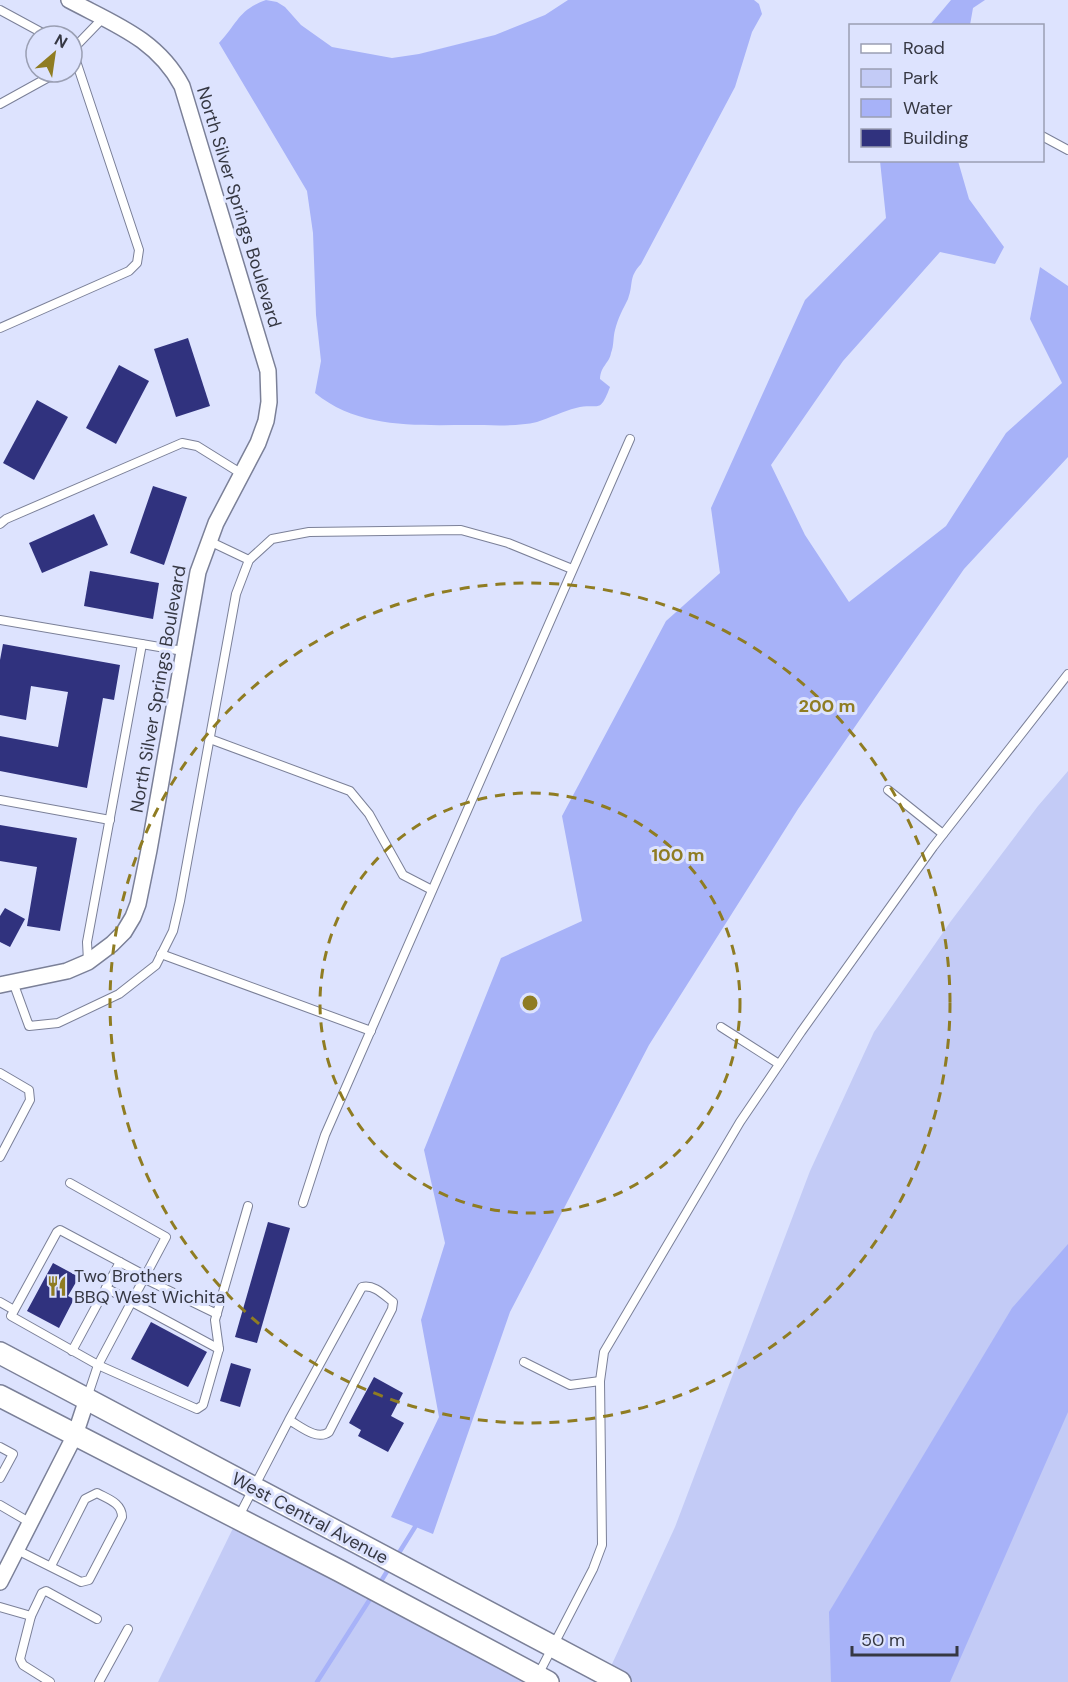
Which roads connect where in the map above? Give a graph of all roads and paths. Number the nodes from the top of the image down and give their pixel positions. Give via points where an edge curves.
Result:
1 (69, 0) edge
2 (0, 10) edge
3 (104, 18) junction
4 (26, 24) edge
5 (84, 37) edge
6 (36, 84) edge
7 (81, 84) edge
8 (0, 104) edge
9 (1044, 137) edge
10 (1068, 150) edge
11 (0, 328) edge
12 (630, 439) dead end
13 (242, 474) junction
14 (0, 524) edge
15 (209, 541) junction
16 (249, 560) junction
17 (572, 569) junction
18 (0, 620) edge
19 (142, 644) junction
20 (183, 651) junction
21 (1068, 674) edge
22 (210, 739) junction
23 (888, 790) dead end
24 (0, 800) edge
25 (110, 820) junction
26 (943, 834) junction
27 (432, 890) junction
28 (161, 954) junction
29 (88, 962) junction
30 (7, 983) edge
31 (721, 1027) dead end
32 (370, 1031) junction
33 (779, 1064) junction
34 (0, 1074) edge
35 (0, 1157) edge
36 (70, 1183) dead end
37 (303, 1203) dead end
38 (248, 1206) dead end
39 (120, 1262) junction
40 (146, 1278) junction
41 (106, 1288) junction
42 (0, 1302) edge
43 (132, 1302) junction
44 (14, 1310) junction
45 (217, 1314) junction
46 (219, 1349) junction
47 (72, 1351) junction
48 (0, 1353) edge
49 (524, 1362) dead end
50 (98, 1365) junction
51 (600, 1381) junction
52 (0, 1396) edge
53 (87, 1399) junction
54 (289, 1420) junction
55 (75, 1435) junction
56 (0, 1447) edge
57 (0, 1478) edge
58 (254, 1488) junction
59 (0, 1506) edge
60 (237, 1520) junction
61 (29, 1522) junction
62 (15, 1550) junction
63 (51, 1566) junction
64 (0, 1582) edge
65 (0, 1607) edge
66 (31, 1616) junction
67 (97, 1618) dead end
68 (128, 1629) dead end
69 (553, 1646) junction
70 (543, 1679) edge
71 (50, 1682) edge
72 (99, 1682) edge
73 (620, 1682) edge

1 - 3 street, North Silver Springs Boulevard
2 - 4 lane
3 - 5 lane
3 - 13 street, North Silver Springs Boulevard via 142,39 173,68 268,371 266,421
6 - 8 lane
7 - 11 lane via 139,250 137,263 129,271
9 - 10 lane
12 - 17 lane
13 - 14 lane via 197,446 182,443
13 - 15 street, North Silver Springs Boulevard
15 - 16 lane
15 - 20 street, North Silver Springs Boulevard via 198,572
16 - 17 lane via 272,539 309,532 461,530 508,543
16 - 22 lane via 236,594
17 - 27 lane
18 - 19 lane
19 - 20 lane
19 - 25 lane
20 - 29 street, North Silver Springs Boulevard via 138,904 124,932
21 - 26 lane
22 - 27 lane via 350,791 369,814 403,875
22 - 28 lane via 178,911
23 - 26 lane
24 - 25 lane
25 - 29 lane via 87,942
26 - 33 lane
27 - 32 lane
28 - 30 lane via 156,965 119,994 58,1023 29,1026
28 - 32 lane
29 - 30 street, North Silver Springs Boulevard
31 - 33 lane
32 - 37 lane via 325,1135
33 - 51 lane via 604,1352
34 - 35 lane via 30,1092 30,1100
36 - 40 lane via 166,1237
38 - 45 lane
39 - 40 lane
39 - 41 lane
39 - 44 lane via 60,1230
40 - 43 lane
40 - 45 lane
41 - 43 lane
41 - 47 lane
42 - 44 lane
43 - 46 lane
43 - 50 lane
44 - 47 lane via 13,1319
45 - 46 lane
46 - 50 lane via 203,1405 197,1409
47 - 50 lane
48 - 53 main road, West Central Avenue
49 - 51 lane via 570,1385
50 - 53 lane
51 - 69 lane via 602,1545
52 - 55 main road, West Central Avenue
53 - 55 street
53 - 58 main road, West Central Avenue
54 - 54 lane via 362,1287 380,1291 393,1302 392,1309 329,1432 317,1436
54 - 58 lane
55 - 60 main road, West Central Avenue
55 - 61 street
56 - 57 lane via 13,1454
58 - 60 lane
58 - 69 main road, West Central Avenue
59 - 61 lane
60 - 70 main road, West Central Avenue
61 - 62 street
62 - 63 lane
62 - 64 street
63 - 63 lane via 81,1582 89,1580 123,1517 119,1506 97,1493 85,1499
65 - 66 lane
66 - 67 lane via 46,1591
66 - 71 lane via 21,1663
68 - 72 lane
69 - 70 lane
69 - 73 main road, West Central Avenue

